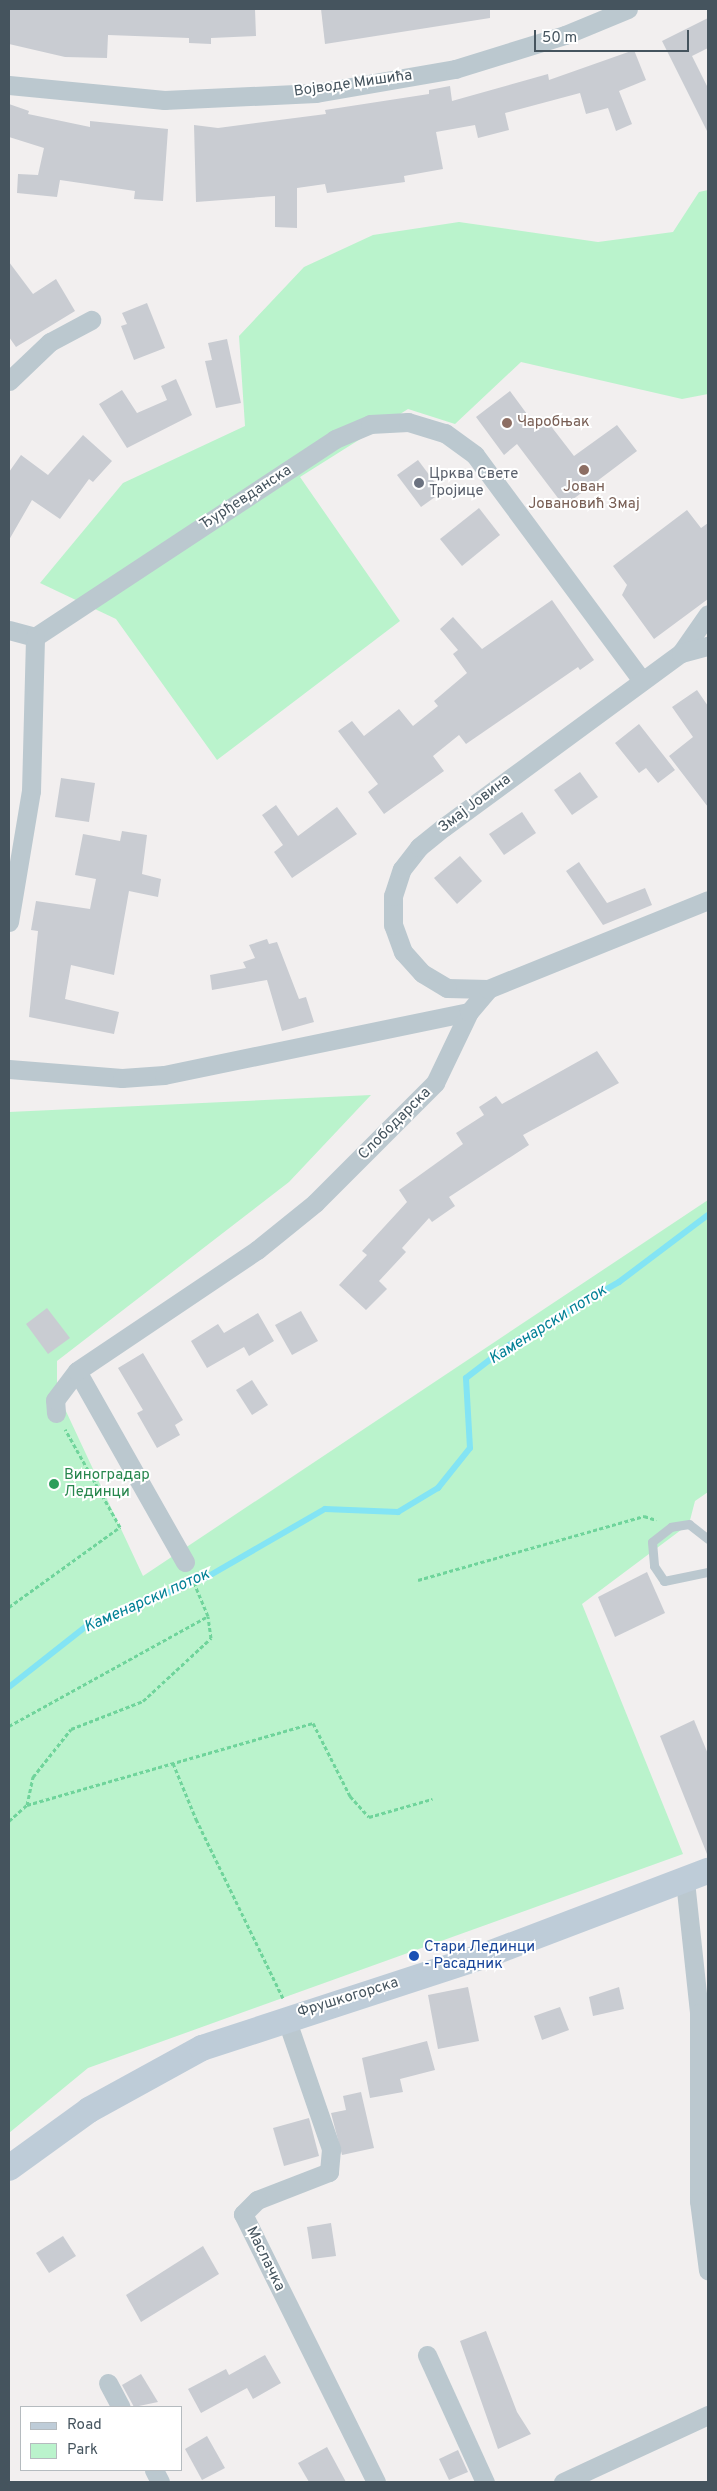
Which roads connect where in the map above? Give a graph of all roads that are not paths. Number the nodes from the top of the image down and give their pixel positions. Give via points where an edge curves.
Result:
1 (628, 9) edge
2 (9, 85) edge
3 (91, 320) dead end
4 (9, 381) edge
5 (708, 614) edge
6 (9, 630) edge
7 (35, 637) junction
8 (708, 646) edge
9 (681, 653) junction
10 (642, 681) junction
11 (708, 900) edge
12 (9, 922) edge
13 (488, 988) junction
14 (469, 1012) junction
15 (9, 1069) edge
16 (78, 1371) junction
17 (56, 1413) road end
18 (708, 1539) edge
19 (186, 1562) road end
20 (708, 1572) edge
21 (697, 1876) edge
22 (289, 2016) junction
23 (9, 2168) edge
24 (708, 2270) edge
25 (427, 2355) dead end
26 (108, 2383) dead end
27 (120, 2406) edge
28 (708, 2415) edge
29 (376, 2482) edge
30 (484, 2482) edge
31 (562, 2482) edge

1 - 2 street, Војводе Мишића via 565,35 455,69 316,92 164,100
3 - 4 street via 50,342
5 - 9 street
6 - 7 street
7 - 10 street, Ђурђевданска via 335,439 370,424 408,422 445,433 475,455
7 - 12 street via 31,791
8 - 9 street, Змај Јовина
9 - 10 street, Змај Јовина
10 - 13 street, Змај Јовина via 438,832 402,869 392,896 393,925 403,952 422,973 447,988
11 - 13 street, Слободарска
13 - 14 street, Слободарска
14 - 15 street via 164,1075 122,1078
14 - 16 street, Слободарска via 435,1083 315,1203 257,1250
16 - 17 street, Слободарска via 55,1400
16 - 19 street
18 - 20 lane via 689,1524 678,1526 652,1542 654,1566 664,1581
21 - 22 street, Фрушкогорска via 489,1954
21 - 24 street via 699,2202
22 - 23 street, Фрушкогорска via 169,2063 89,2110
22 - 29 street, Маслачка via 331,2149 329,2172 257,2200 243,2214
25 - 30 street
26 - 27 street
28 - 31 street

